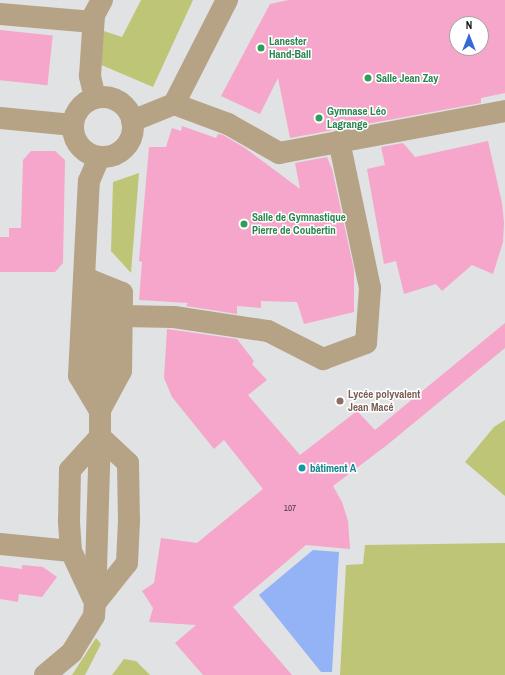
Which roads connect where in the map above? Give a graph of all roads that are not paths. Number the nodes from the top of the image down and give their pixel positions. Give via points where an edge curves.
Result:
1 (102, 0) edge
2 (227, 0) edge
3 (0, 14) edge
4 (94, 22) junction
5 (95, 98) junction
6 (174, 104) junction
7 (505, 111) edge
8 (0, 118) edge
9 (132, 120) junction
10 (73, 124) junction
11 (339, 141) junction
12 (99, 157) junction
13 (84, 278) junction
14 (122, 316) junction
15 (99, 410) junction
16 (100, 437) junction
17 (0, 544) edge
18 (71, 550) junction
19 (95, 603) junction
20 (45, 675) edge

1 - 4 street via 94,15
2 - 6 street
3 - 4 street
4 - 5 street via 90,76
5 - 9 street via 112,98 127,107
5 - 10 street via 78,110
6 - 9 street
6 - 11 street via 228,124 279,153
7 - 11 street
8 - 10 street
9 - 12 street via 133,131 130,141 123,149 114,155
10 - 12 street via 74,135 79,145 89,154
11 - 14 street via 370,288 366,343 322,359 268,331 174,318
12 - 13 street via 89,181
13 - 14 street via 122,293
13 - 15 street via 79,376
14 - 15 street via 121,371
15 - 16 street
16 - 18 street via 70,470
16 - 19 street
16 - 19 street via 128,463 129,521 127,563
17 - 18 street
18 - 19 street
19 - 20 street via 94,616 72,652

